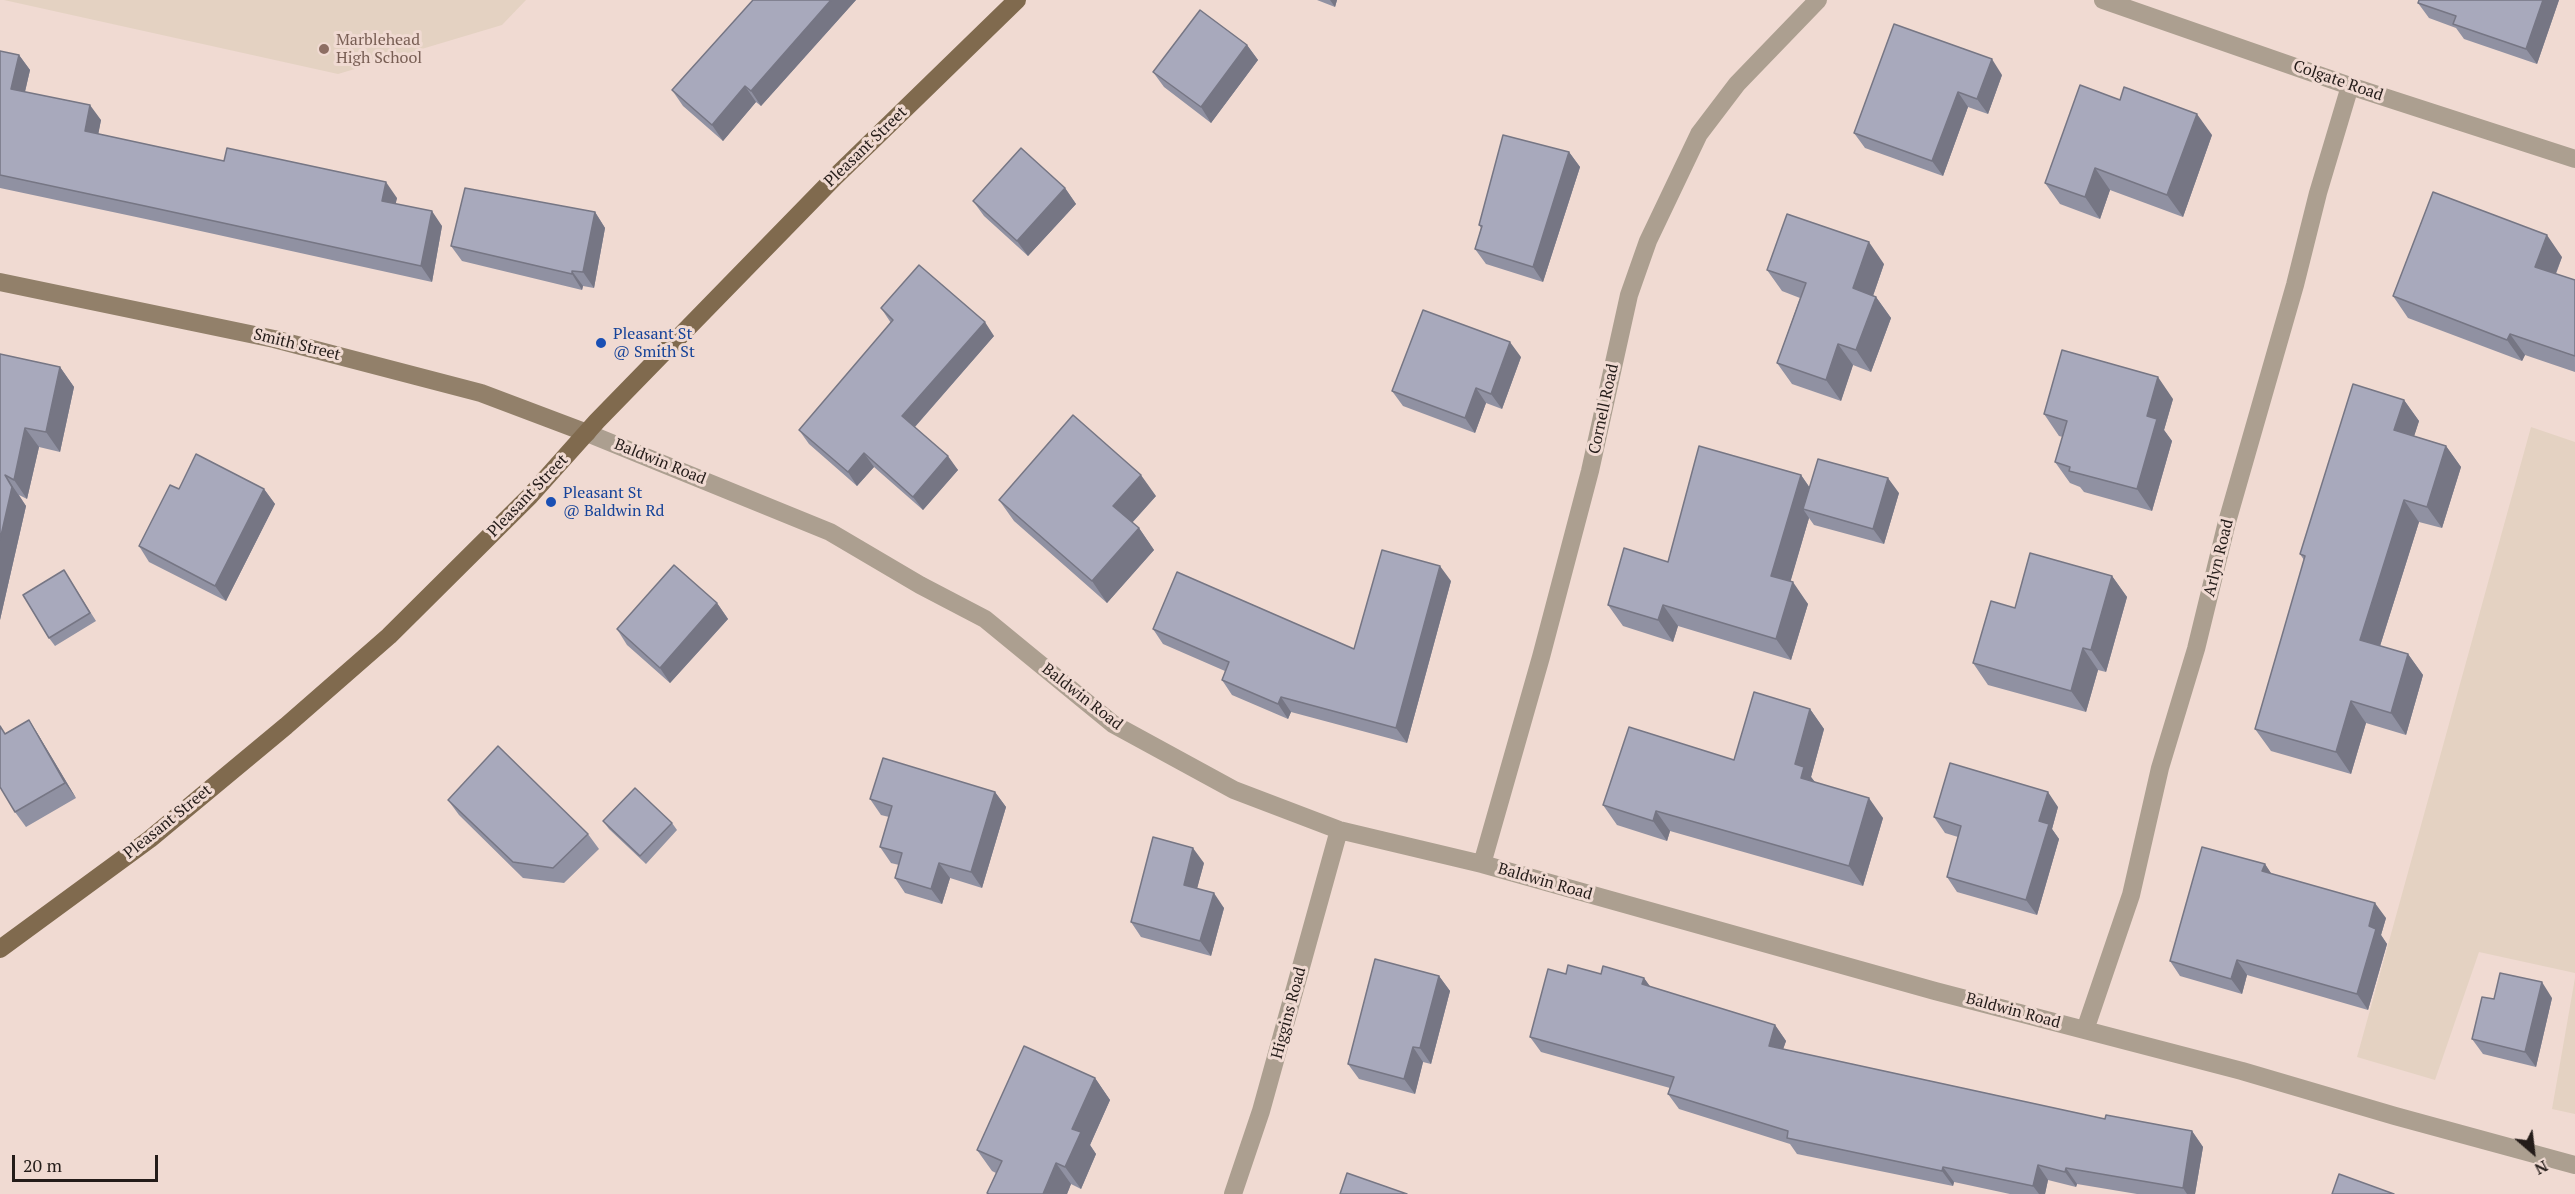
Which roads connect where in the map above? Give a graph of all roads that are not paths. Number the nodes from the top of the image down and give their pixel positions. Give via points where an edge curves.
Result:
1 (1017, 0) edge
2 (1818, 0) edge
3 (2103, 0) edge
4 (2350, 86) junction
5 (2575, 159) edge
6 (0, 282) edge
7 (587, 433) junction
8 (1339, 830) junction
9 (1482, 864) junction
10 (0, 950) edge
11 (2085, 1030) junction
12 (2575, 1165) edge
13 (1233, 1194) edge

1 - 7 main road, Pleasant Street via 836,176
2 - 9 street, Cornell Road via 1737,84 1699,134 1648,241 1629,295 1590,471
3 - 4 street, Colgate Road
4 - 5 street, Colgate Road
4 - 11 street, Arlyn Road via 2160,768 2131,895
6 - 7 street, Smith Street via 274,339 481,393
7 - 8 street, Baldwin Road via 830,532 985,619 1113,724 1234,790
7 - 10 main road, Pleasant Street via 530,496 389,636 150,839
8 - 9 street, Baldwin Road
8 - 13 street, Higgins Road via 1262,1111
9 - 11 street, Baldwin Road
11 - 12 street, Baldwin Road

